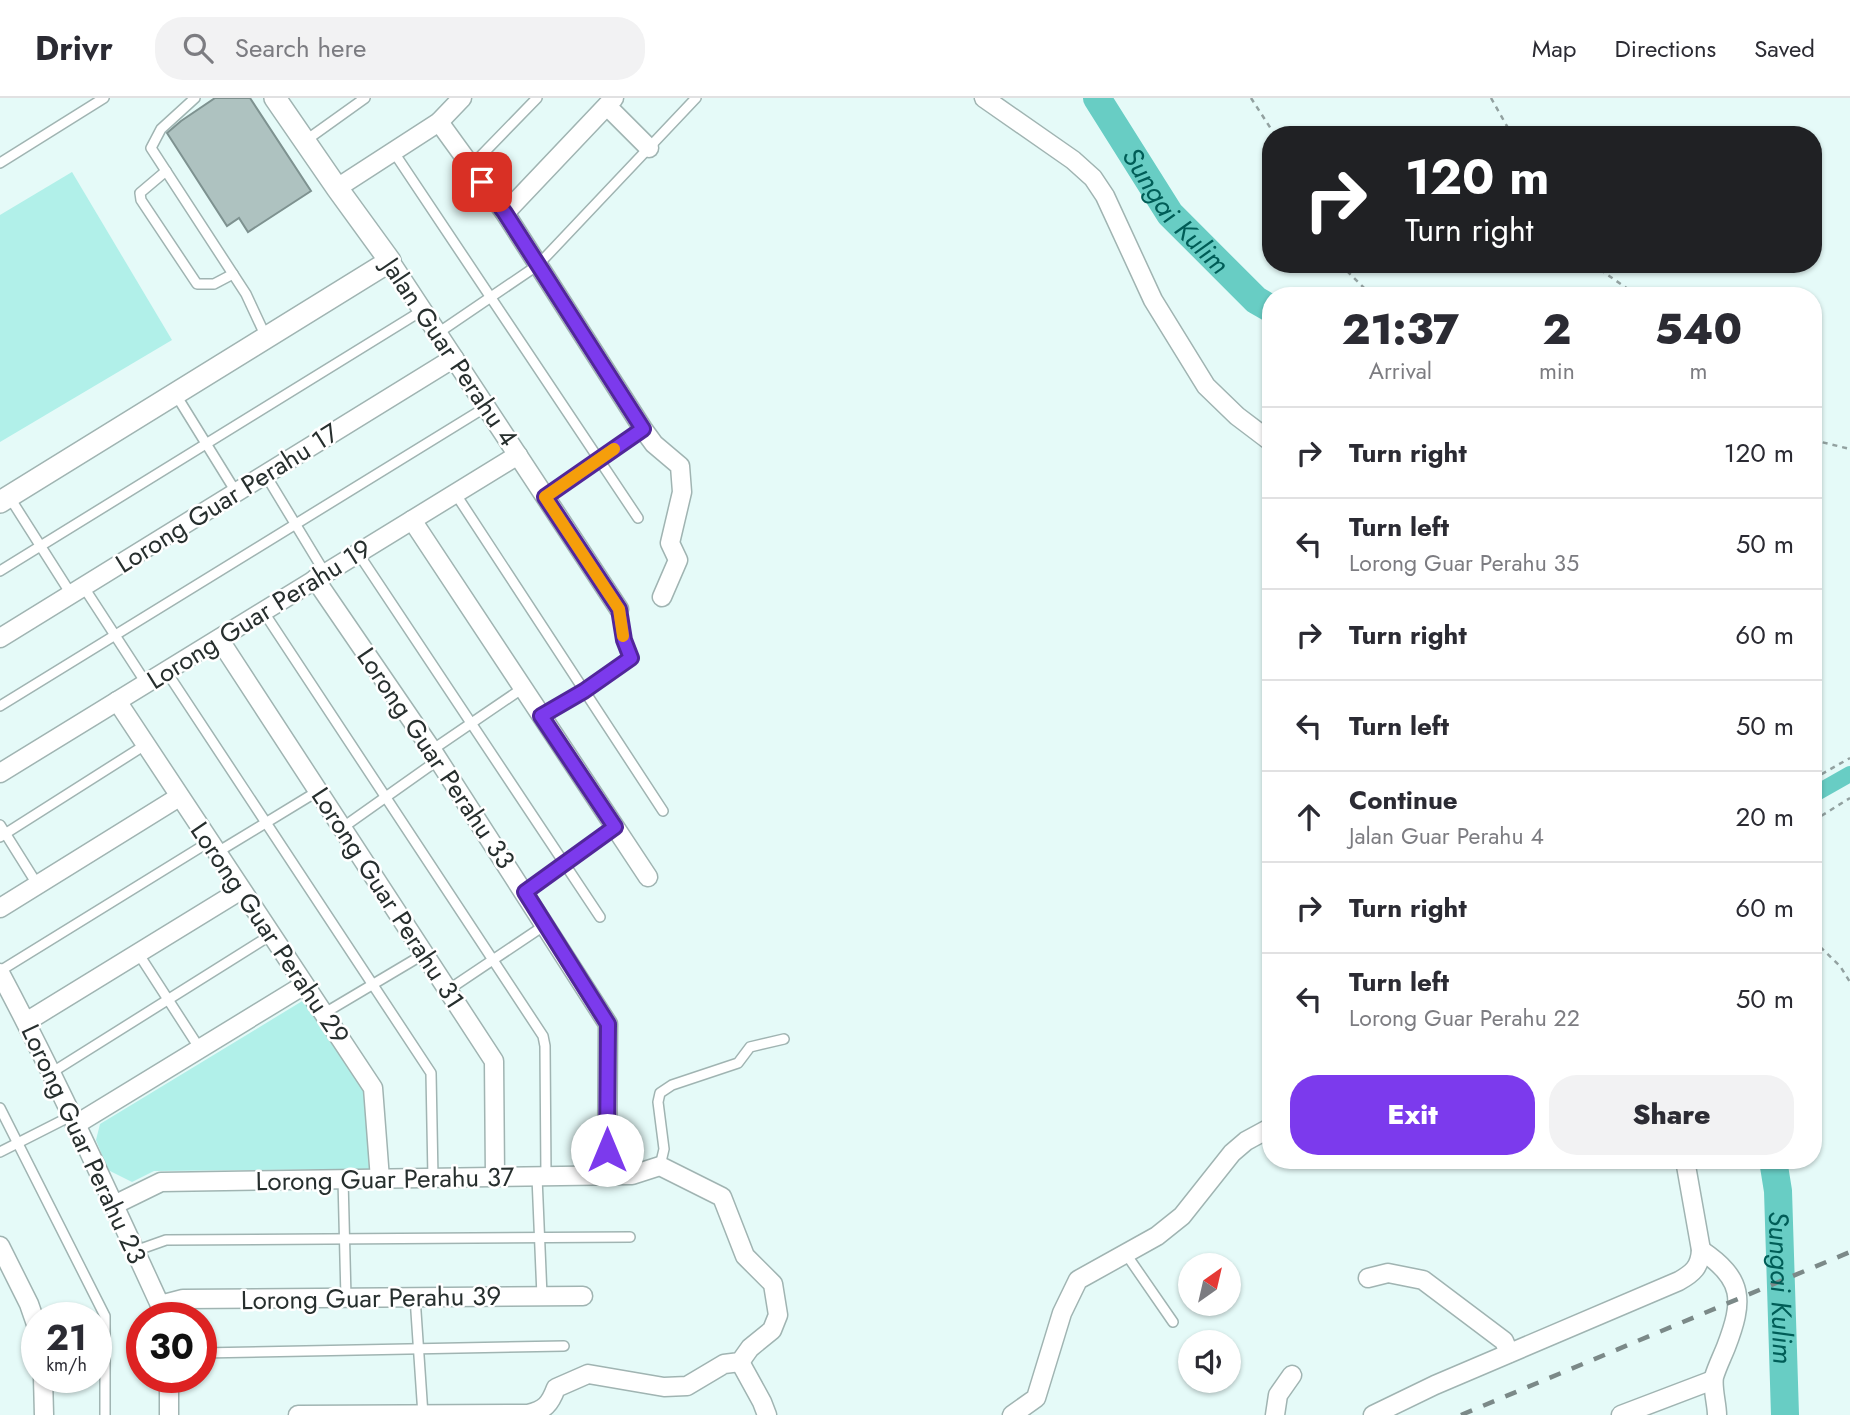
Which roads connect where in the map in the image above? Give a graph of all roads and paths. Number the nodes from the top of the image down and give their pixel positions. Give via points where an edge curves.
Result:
1 (104, 98) edge
2 (195, 98) edge
3 (275, 98) edge
4 (366, 98) edge
5 (462, 98) edge
6 (537, 98) edge
7 (696, 98) edge
8 (984, 98) edge
9 (1251, 98) edge
10 (1491, 98) edge
11 (610, 102) edge
12 (439, 122) junction
13 (1269, 126) edge
14 (1507, 126) edge
15 (305, 141) junction
16 (649, 148) junction
17 (393, 151) junction
18 (0, 162) edge
19 (471, 166) junction
20 (166, 171) junction
21 (337, 188) junction
22 (505, 213) junction
23 (390, 261) junction
24 (538, 265) junction
25 (1349, 273) edge
26 (1605, 273) edge
27 (233, 274) junction
28 (1363, 287) edge
29 (1625, 287) edge
30 (492, 298) junction
31 (423, 310) junction
32 (438, 334) junction
33 (266, 337) junction
34 (454, 358) junction
35 (175, 394) junction
36 (486, 407) junction
37 (643, 429) junction
38 (1262, 435) edge
39 (1822, 442) edge
40 (205, 444) junction
41 (1850, 449) edge
42 (518, 455) junction
43 (599, 459) junction
44 (265, 474) junction
45 (236, 492) junction
46 (455, 493) junction
47 (545, 497) junction
48 (4, 499) edge
49 (638, 519) dead end
50 (412, 520) junction
51 (293, 525) junction
52 (39, 547) junction
53 (358, 553) junction
54 (0, 571) edge
55 (320, 576) junction
56 (77, 590) junction
57 (662, 597) dead end
58 (619, 609) joint
59 (263, 611) junction
60 (115, 635) junction
61 (0, 638) edge
62 (219, 639) junction
63 (166, 671) junction
64 (146, 683) junction
65 (523, 688) junction
66 (584, 691) junction
67 (117, 701) junction
68 (0, 706) edge
69 (541, 716) junction
70 (472, 724) junction
71 (145, 745) junction
72 (435, 755) junction
73 (1850, 758) edge
74 (0, 773) edge
75 (1822, 774) edge
76 (318, 790) junction
77 (178, 797) junction
78 (385, 798) junction
79 (1850, 798) edge
80 (663, 811) dead end
81 (1822, 815) edge
82 (266, 822) junction
83 (0, 825) edge
84 (615, 827) junction
85 (342, 828) junction
86 (3, 835) edge
87 (212, 847) junction
88 (563, 862) junction
89 (648, 877) dead end
90 (37, 884) junction
91 (241, 890) junction
92 (525, 892) junction
93 (0, 908) edge
94 (600, 916) dead end
95 (545, 925) junction
96 (271, 935) junction
97 (1822, 949) edge
98 (138, 953) junction
99 (424, 954) junction
100 (492, 961) junction
101 (0, 972) edge
102 (1850, 982) edge
103 (372, 984) junction
104 (304, 985) junction
105 (448, 990) junction
106 (168, 1000) junction
107 (323, 1014) junction
108 (26, 1022) junction
109 (784, 1039) dead end
110 (200, 1049) junction
111 (51, 1073) junction
112 (0, 1108) edge
113 (73, 1120) junction
114 (1262, 1132) edge
115 (18, 1143) junction
116 (0, 1152) edge
117 (660, 1166) junction
118 (1687, 1169) edge
119 (607, 1175) junction
120 (495, 1177) junction
121 (541, 1177) junction
122 (433, 1178) junction
123 (380, 1179) junction
124 (343, 1180) junction
125 (114, 1205) junction
126 (630, 1237) dead end
127 (540, 1238) junction
128 (345, 1239) junction
129 (0, 1246) edge
130 (1701, 1250) junction
131 (135, 1251) junction
132 (1126, 1254) junction
133 (1368, 1278) dead end
134 (542, 1296) junction
135 (583, 1296) dead end
136 (415, 1297) junction
137 (346, 1298) junction
138 (28, 1302) edge
139 (157, 1302) edge
140 (178, 1302) edge
141 (1173, 1322) dead end
142 (564, 1346) dead end
143 (420, 1349) junction
144 (217, 1353) edge
145 (1509, 1353) junction
146 (740, 1362) junction
147 (1292, 1375) dead end
148 (1713, 1380) junction
149 (43, 1393) edge
150 (169, 1393) edge
151 (528, 1414) edge
152 (44, 1415) edge
153 (105, 1415) edge
154 (169, 1415) edge
155 (298, 1415) edge
156 (423, 1415) edge
157 (767, 1415) edge
158 (1012, 1415) edge
159 (1275, 1415) edge
160 (1373, 1415) edge
161 (1621, 1415) edge
162 (1717, 1415) edge

1 - 18 lane
2 - 20 lane via 161,129 151,148
3 - 15 street, Jalan Guar Perahu 4
4 - 15 lane
5 - 12 street
6 - 19 lane
7 - 16 lane
8 - 38 street via 1093,178 1153,300 1206,386
9 - 13 path
10 - 14 path
11 - 16 street
11 - 22 street
12 - 17 street
12 - 19 street
15 - 21 street, Jalan Guar Perahu 4
16 - 24 lane
17 - 21 street
17 - 30 lane
19 - 22 street
20 - 27 lane
20 - 27 lane via 140,193 141,200 197,284 214,285
21 - 23 street, Jalan Guar Perahu 4
22 - 24 street
23 - 31 street, Jalan Guar Perahu 4
23 - 33 street
24 - 30 lane
24 - 37 street
25 - 28 path
26 - 29 path
27 - 33 lane
30 - 32 lane
30 - 43 lane
31 - 32 street, Jalan Guar Perahu 4
31 - 40 lane
32 - 34 street, Jalan Guar Perahu 4
33 - 35 street
34 - 36 street, Jalan Guar Perahu 4
34 - 44 street, Lorong Guar Perahu 17
35 - 40 lane
35 - 48 street
36 - 42 street, Jalan Guar Perahu 4
36 - 51 lane
37 - 43 lane
37 - 57 street via 680,466 682,479 670,544 678,560
39 - 41 path
40 - 45 lane
40 - 52 lane
42 - 46 street, Lorong Guar Perahu 19
42 - 47 street, Jalan Guar Perahu 4
43 - 47 lane
43 - 49 lane
44 - 45 street, Lorong Guar Perahu 17
44 - 51 lane
45 - 56 street, Lorong Guar Perahu 17
46 - 50 street, Lorong Guar Perahu 19
46 - 66 lane
47 - 58 street, Jalan Guar Perahu 4
48 - 52 lane
50 - 53 street, Lorong Guar Perahu 19
50 - 65 street
51 - 55 lane
51 - 60 lane
52 - 54 lane
52 - 56 lane
53 - 55 street, Lorong Guar Perahu 19
53 - 70 lane
55 - 59 street, Lorong Guar Perahu 19
55 - 72 street, Lorong Guar Perahu 33
56 - 60 lane
56 - 61 street, Lorong Guar Perahu 17
58 - 66 lane via 631,658
59 - 62 street, Lorong Guar Perahu 19
59 - 78 lane
60 - 64 lane
60 - 68 lane
62 - 63 street, Lorong Guar Perahu 19
62 - 76 street, Lorong Guar Perahu 31
63 - 64 street, Lorong Guar Perahu 19
63 - 82 lane
64 - 67 street, Lorong Guar Perahu 19
65 - 69 street
65 - 70 lane
66 - 69 lane
66 - 80 lane
67 - 71 street, Lorong Guar Perahu 29
67 - 74 street, Lorong Guar Perahu 19
69 - 84 street
70 - 72 lane
70 - 88 lane
71 - 77 street, Lorong Guar Perahu 29
71 - 86 lane
72 - 78 lane
72 - 92 street, Lorong Guar Perahu 33
73 - 75 path
76 - 82 lane
76 - 85 street, Lorong Guar Perahu 31
77 - 87 street, Lorong Guar Perahu 29
77 - 90 street
78 - 85 lane
78 - 100 lane
79 - 81 path
82 - 87 lane
82 - 103 lane
83 - 86 lane
84 - 88 lane
84 - 89 street
85 - 99 street, Lorong Guar Perahu 31
86 - 90 lane
87 - 91 street, Lorong Guar Perahu 29
87 - 101 lane
88 - 92 lane
88 - 94 lane
90 - 93 street
91 - 96 street, Lorong Guar Perahu 29
91 - 98 street
92 - 95 street, Lorong Guar Perahu 33
95 - 100 lane
95 - 119 street, Lorong Guar Perahu 33 via 608,1024
96 - 104 street, Lorong Guar Perahu 29
96 - 106 lane
97 - 102 path
98 - 106 lane
98 - 108 street
99 - 103 lane
99 - 105 street, Lorong Guar Perahu 31
100 - 105 lane
100 - 121 lane via 543,1037
101 - 108 street, Lorong Guar Perahu 23
103 - 107 lane
103 - 122 lane via 431,1073
104 - 107 street, Lorong Guar Perahu 29
104 - 110 street
105 - 120 street, Lorong Guar Perahu 31 via 494,1061
106 - 110 lane
106 - 111 lane
107 - 123 street, Lorong Guar Perahu 29 via 373,1087
108 - 111 street, Lorong Guar Perahu 23
109 - 117 lane via 750,1047 738,1063 672,1084 660,1093 664,1149
110 - 113 street
111 - 113 street, Lorong Guar Perahu 23
112 - 115 lane
113 - 115 lane
113 - 125 street, Lorong Guar Perahu 23
114 - 132 street via 1232,1153 1182,1216
115 - 116 lane
115 - 153 lane via 105,1316
117 - 119 street, Lorong Guar Perahu 37 via 632,1175
117 - 146 street via 722,1198 745,1255 773,1284 778,1315 772,1330
118 - 130 street
119 - 121 street, Lorong Guar Perahu 37
120 - 121 street, Lorong Guar Perahu 37
120 - 122 street, Lorong Guar Perahu 37
121 - 127 lane
122 - 123 street, Lorong Guar Perahu 37
123 - 124 street, Lorong Guar Perahu 37
124 - 125 street, Lorong Guar Perahu 37 via 161,1182
124 - 128 lane
125 - 131 street, Lorong Guar Perahu 23
126 - 127 lane
127 - 128 lane
127 - 134 lane
128 - 131 lane via 166,1240
128 - 137 lane
129 - 138 street
130 - 145 street via 1694,1271 1679,1282
130 - 148 street via 1733,1278 1738,1303
131 - 139 street, Lorong Guar Perahu 23
132 - 141 lane
132 - 158 street via 1078,1280 1062,1313 1036,1398
133 - 145 street via 1388,1273 1423,1280 1504,1341
134 - 135 street, Lorong Guar Perahu 39
134 - 136 street, Lorong Guar Perahu 39
136 - 137 street, Lorong Guar Perahu 39
136 - 143 lane
137 - 140 street, Lorong Guar Perahu 39
142 - 143 lane
143 - 144 lane
143 - 156 lane
145 - 160 street
146 - 151 street via 724,1364 687,1386 664,1387 588,1374 556,1388 550,1404
146 - 157 street
147 - 159 street via 1278,1395
148 - 161 street
148 - 162 street
149 - 152 street
150 - 154 street
151 - 156 street
155 - 156 street

